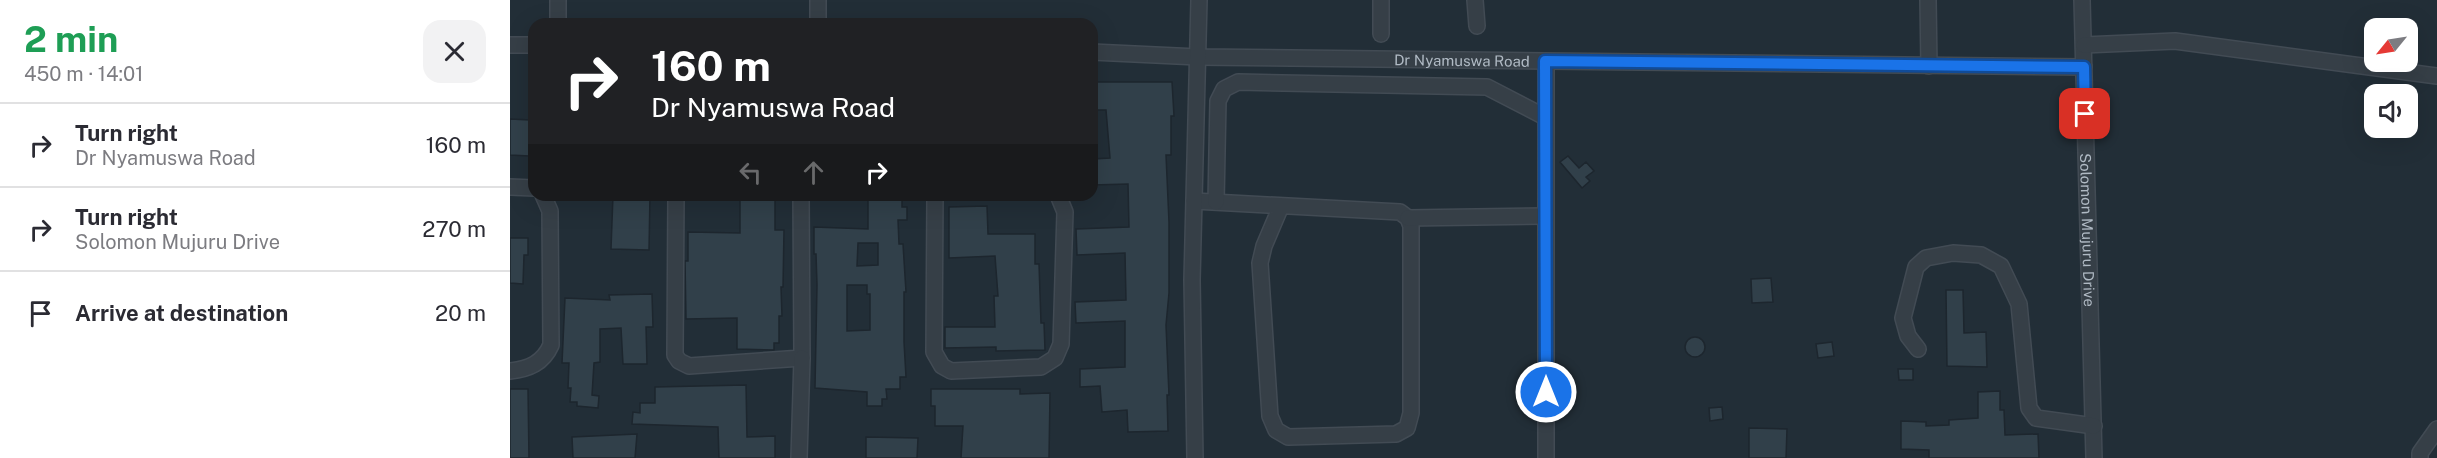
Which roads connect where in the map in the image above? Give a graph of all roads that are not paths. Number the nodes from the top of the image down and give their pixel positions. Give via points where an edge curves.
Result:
1 (558, 0) edge
2 (818, 0) edge
3 (1199, 0) edge
4 (1380, 0) edge
5 (1475, 0) edge
6 (1928, 0) edge
7 (2082, 0) edge
8 (558, 18) edge
9 (818, 18) edge
10 (1477, 26) dead end
11 (1381, 34) dead end
12 (510, 45) edge
13 (528, 45) edge
14 (2084, 45) junction
15 (1098, 52) edge
16 (1198, 57) junction
17 (1545, 61) junction
18 (1929, 66) junction
19 (2084, 67) junction
20 (2437, 76) edge
21 (1545, 117) junction
22 (510, 187) edge
23 (528, 188) edge
24 (546, 201) edge
25 (676, 201) edge
26 (801, 201) edge
27 (935, 201) edge
28 (1060, 201) edge
29 (1194, 201) junction
30 (1216, 202) junction
31 (1281, 207) junction
32 (1545, 216) junction
33 (1408, 218) junction
34 (1918, 349) dead end
35 (802, 358) junction
36 (510, 371) edge
37 (2094, 426) junction
38 (2437, 429) edge
39 (800, 458) edge
40 (1195, 458) edge
41 (1546, 458) edge
42 (2094, 458) edge
43 (2420, 458) edge

1 - 8 street
2 - 9 street
3 - 16 street
4 - 11 street
5 - 10 street
6 - 18 street
7 - 14 street, Solomon Mujuru Drive
12 - 13 street
14 - 19 street, Solomon Mujuru Drive
14 - 20 street via 2175,41
15 - 16 street, Dr Nyamuswa Road
16 - 17 street, Dr Nyamuswa Road
16 - 29 street
17 - 18 street, Dr Nyamuswa Road
17 - 21 street
18 - 19 street, Dr Nyamuswa Road
19 - 37 street, Solomon Mujuru Drive
21 - 30 street via 1487,87 1238,82 1224,89 1218,101
21 - 32 street
22 - 23 street
24 - 36 street via 550,211 550,345 540,361
25 - 35 street via 675,355 679,361 689,366
26 - 35 street
27 - 28 street via 934,352 942,366 951,371 1041,367 1055,358 1061,344 1065,212
29 - 30 street
29 - 40 street
30 - 31 street
31 - 33 street via 1400,212
31 - 33 street via 1260,263 1270,416 1276,430 1288,437 1396,434 1407,428 1411,413
32 - 33 street
32 - 41 street
34 - 37 street via 1908,336 1903,318 1916,267 1926,258 1953,253 1981,255 2001,266 2019,304 2029,408 2036,418
35 - 39 street
37 - 42 street, Solomon Mujuru Drive
38 - 43 street

